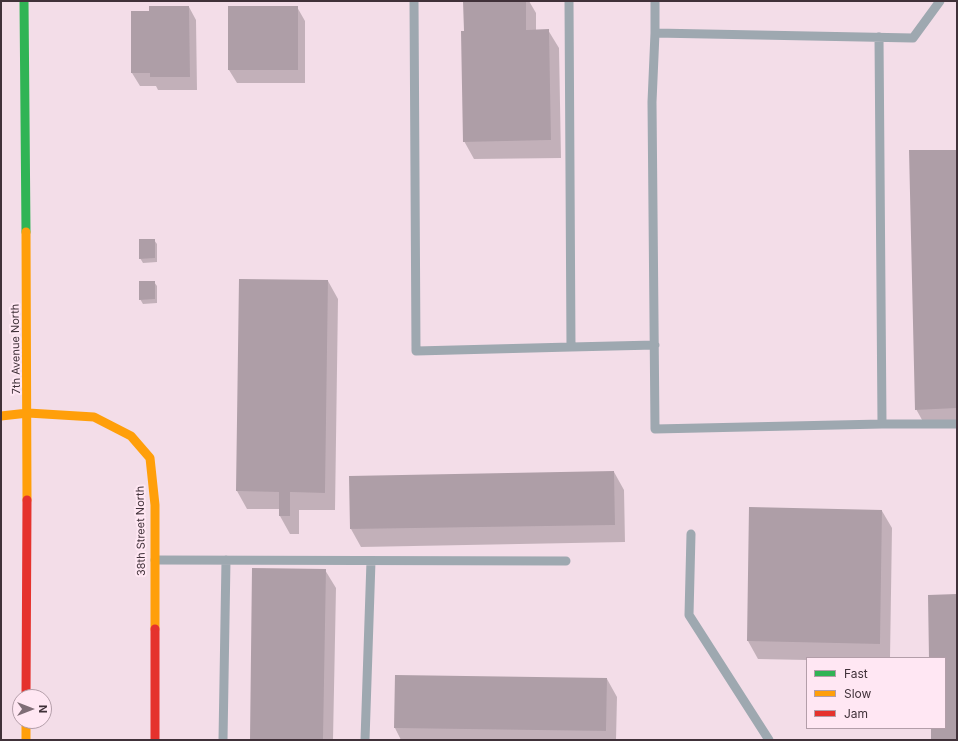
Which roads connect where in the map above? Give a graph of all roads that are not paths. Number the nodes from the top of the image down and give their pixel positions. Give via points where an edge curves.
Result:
1 (24, 1) edge
2 (414, 1) edge
3 (569, 1) edge
4 (655, 1) edge
5 (940, 1) edge
6 (655, 33) junction
7 (880, 37) junction
8 (655, 345) junction
9 (571, 347) junction
10 (28, 413) junction
11 (1, 416) edge
12 (882, 424) junction
13 (957, 424) edge
14 (691, 534) dead end
15 (154, 560) junction
16 (226, 560) junction
17 (371, 561) junction
18 (566, 561) dead end
19 (26, 689) edge
20 (26, 729) edge
21 (26, 740) edge
22 (155, 740) edge
23 (223, 740) edge
24 (365, 740) edge
25 (769, 740) edge

1 - 10 street, 7th Avenue North
2 - 9 lane via 416,351
3 - 9 lane
4 - 6 lane
5 - 7 lane via 913,38
6 - 7 lane
6 - 8 lane via 652,102
7 - 12 lane
8 - 9 lane
8 - 12 lane via 655,429
10 - 11 street, 38th Street North
10 - 15 street, 38th Street North via 94,417 130,436 150,458 155,505
10 - 19 street, 7th Avenue North
12 - 13 lane
14 - 25 lane via 689,615
15 - 16 lane
15 - 22 street, 38th Street North
16 - 17 lane
16 - 23 lane
17 - 18 lane
17 - 24 lane
20 - 21 street

